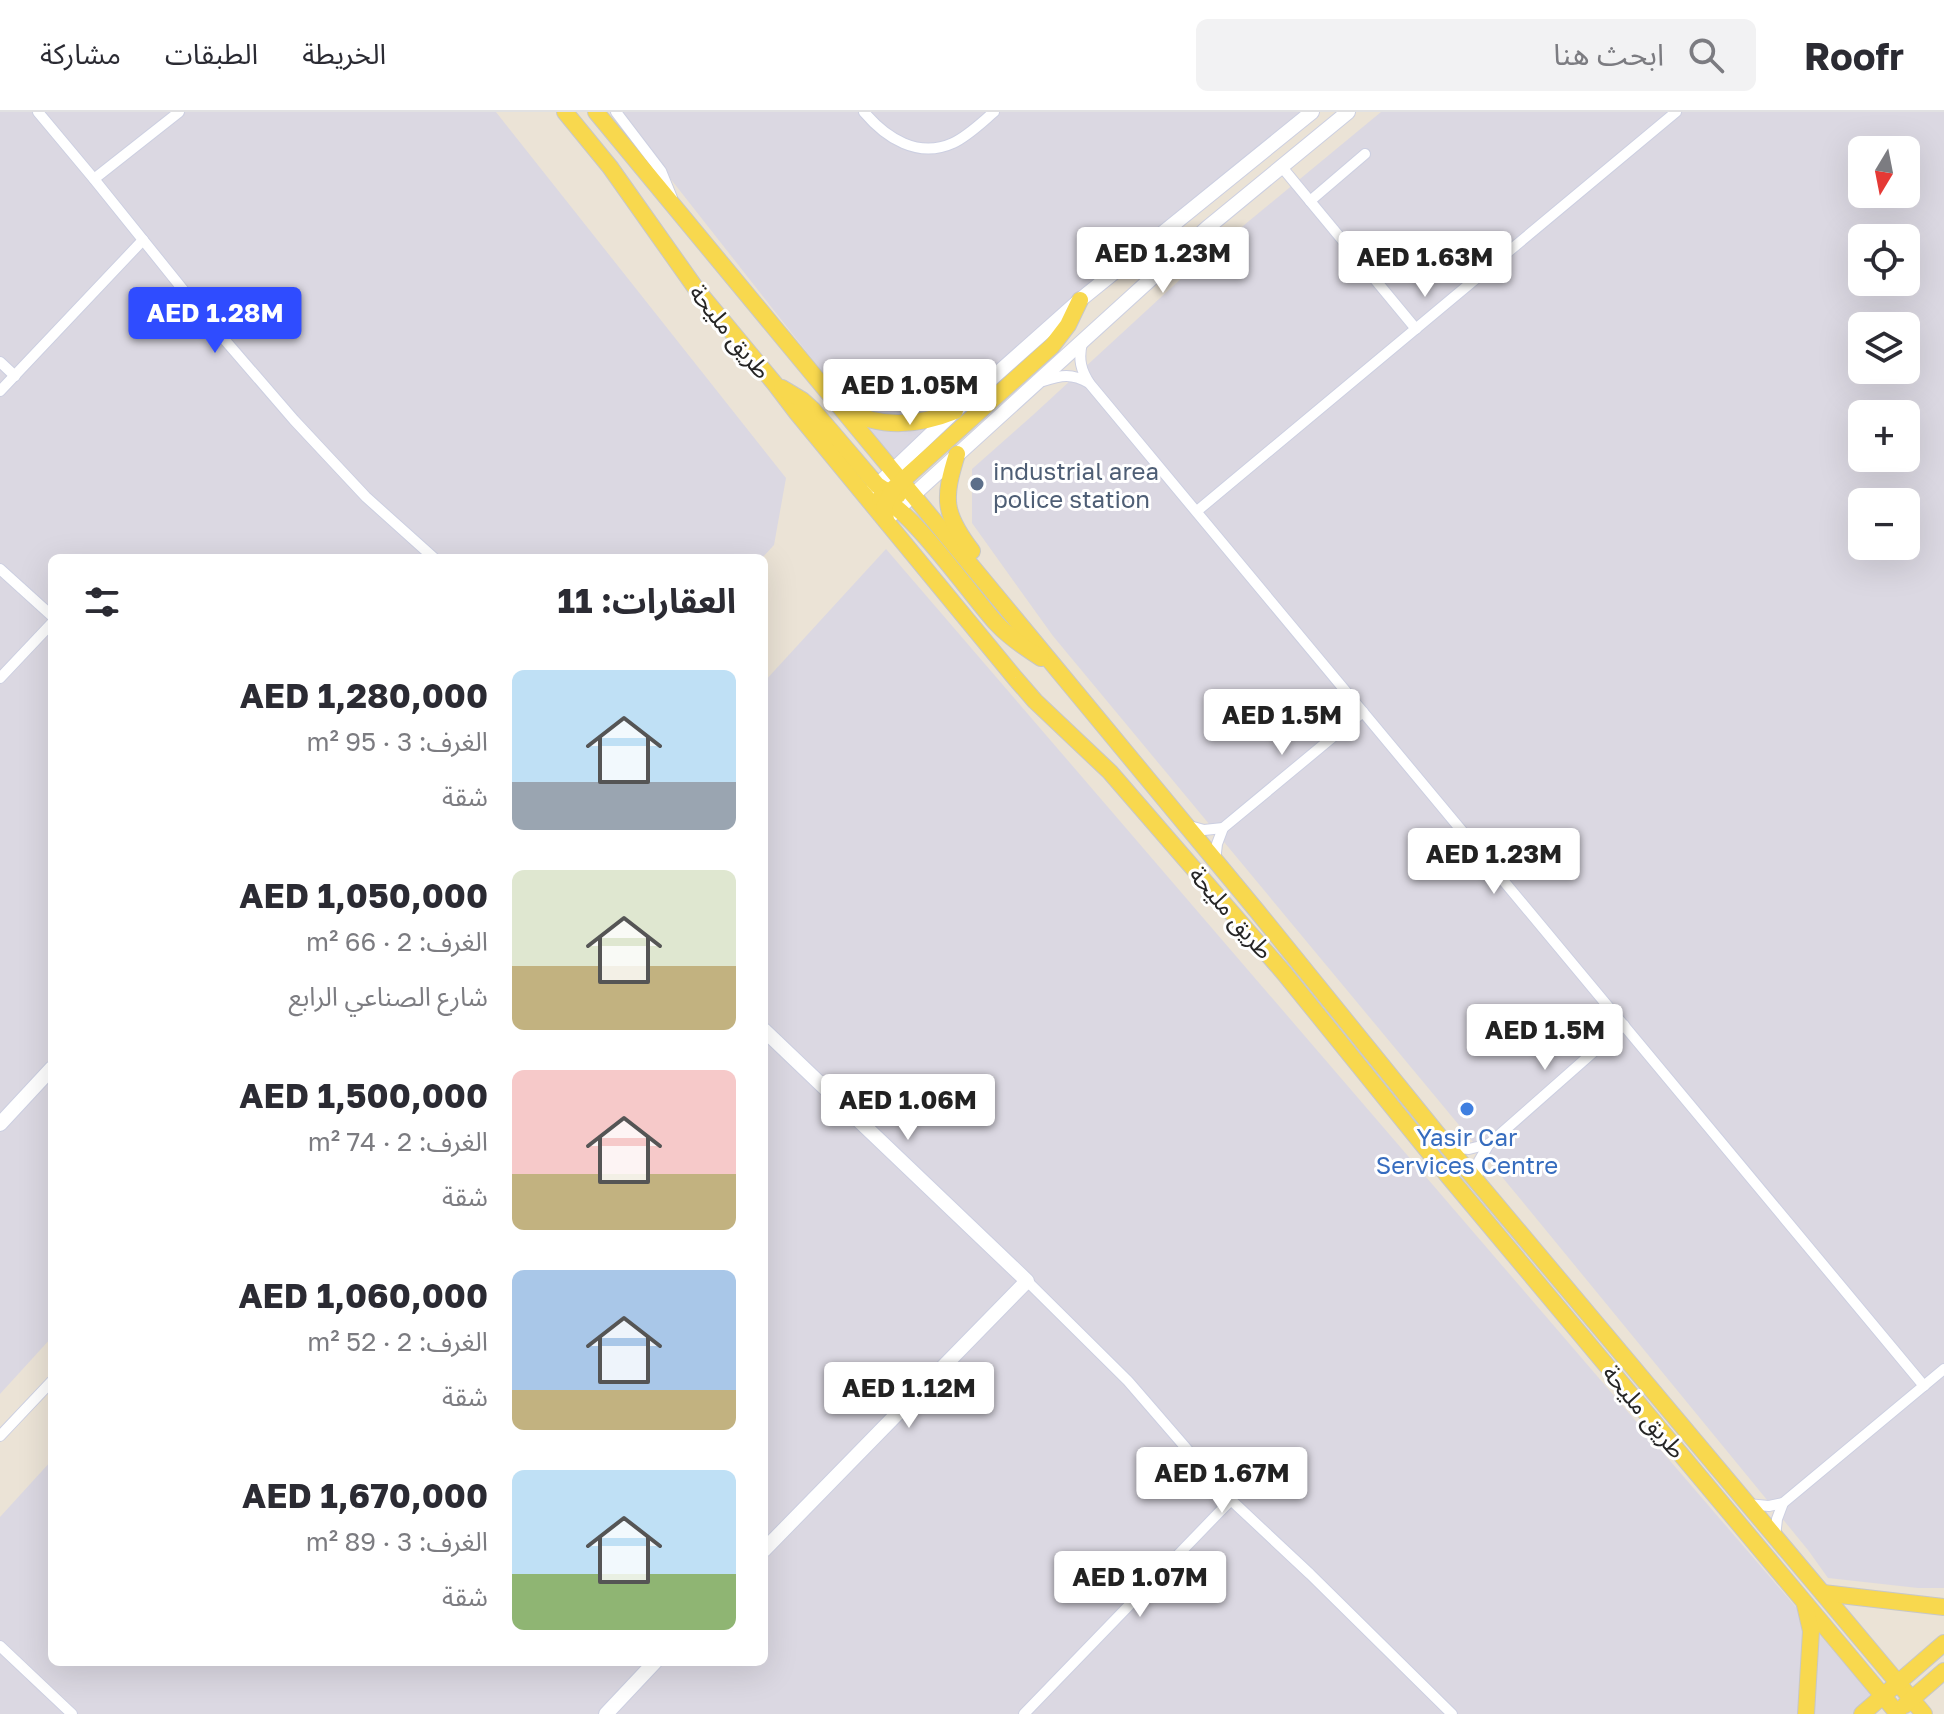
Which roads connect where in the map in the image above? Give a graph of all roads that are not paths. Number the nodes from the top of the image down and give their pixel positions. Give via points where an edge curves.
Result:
1 (38, 112) edge
2 (179, 112) edge
3 (565, 112) edge
4 (596, 112) edge
5 (616, 112) edge
6 (864, 112) edge
7 (994, 112) edge
8 (1312, 112) edge
9 (1348, 112) edge
10 (1676, 112) edge
11 (1365, 154) dead end
12 (1281, 166) junction
13 (94, 179) junction
14 (1310, 201) junction
15 (673, 204) junction
16 (143, 240) junction
17 (1080, 300) junction
18 (1416, 329) junction
19 (1082, 343) junction
20 (0, 362) edge
21 (15, 376) junction
22 (1040, 382) junction
23 (1090, 384) junction
24 (0, 391) edge
25 (838, 404) junction
26 (955, 411) junction
27 (957, 454) junction
28 (912, 495) junction
29 (885, 496) junction
30 (1197, 511) junction
31 (430, 554) edge
32 (0, 569) edge
33 (987, 585) junction
34 (48, 612) edge
35 (48, 627) edge
36 (1052, 665) junction
37 (0, 678) edge
38 (1363, 712) junction
39 (1185, 825) junction
40 (1223, 828) junction
41 (1215, 861) junction
42 (1624, 1025) junction
43 (768, 1034) edge
44 (48, 1072) edge
45 (0, 1124) edge
46 (1489, 1144) junction
47 (1448, 1147) junction
48 (1477, 1181) junction
49 (1027, 1281) junction
50 (1944, 1369) edge
51 (48, 1385) edge
52 (1924, 1386) junction
53 (1654, 1421) junction
54 (1679, 1421) junction
55 (0, 1436) edge
56 (1231, 1500) junction
57 (1783, 1503) junction
58 (1747, 1504) junction
59 (1775, 1537) junction
60 (768, 1546) edge
61 (1823, 1593) junction
62 (1801, 1596) junction
63 (1944, 1607) edge
64 (1944, 1643) edge
65 (0, 1646) edge
66 (651, 1666) edge
67 (1944, 1671) edge
68 (1898, 1682) junction
69 (1883, 1696) junction
70 (1912, 1699) junction
71 (1030, 1712) edge
72 (1896, 1713) edge
73 (72, 1714) edge
74 (606, 1714) edge
75 (1452, 1714) edge
76 (1806, 1714) edge
77 (1862, 1714) edge
78 (1924, 1714) edge

1 - 13 street
2 - 13 street
3 - 29 main road, طريق مليحة via 697,290 797,413
4 - 15 main road, طريق مليحة
5 - 15 street via 661,171
6 - 7 street via 892,139 926,148 950,145
8 - 17 main road
9 - 12 main road
10 - 18 street
11 - 14 street
12 - 14 street
12 - 19 main road
13 - 16 street
14 - 18 street
15 - 25 main road, طريق مليحة
16 - 21 street
16 - 31 street via 324,453
17 - 26 main road
17 - 29 main road via 1052,346
18 - 30 street
19 - 22 main road
19 - 23 street via 1082,369
20 - 21 street
21 - 24 street
22 - 23 street via 1065,374
22 - 27 main road
23 - 30 street
25 - 26 main road via 870,420 900,424
25 - 29 main road, طريق مليحة
26 - 29 main road
27 - 28 main road
27 - 33 main road via 948,509 983,567
28 - 29 main road, طريق مليحة
28 - 33 main road, طريق مليحة
29 - 36 main road via 996,623
29 - 53 main road, طريق مليحة via 1015,678 1110,772 1284,973
30 - 38 street
32 - 34 street
33 - 36 main road, طريق مليحة
35 - 37 street
36 - 39 main road, طريق مليحة
38 - 40 street
38 - 42 street
39 - 40 street
39 - 41 main road, طريق مليحة
40 - 41 street
41 - 47 main road, طريق مليحة
42 - 46 street
42 - 52 street
43 - 49 main road
44 - 45 main road
46 - 47 street
46 - 48 street via 1479,1161
47 - 48 main road, طريق مليحة
48 - 54 main road, طريق مليحة
49 - 56 street via 1128,1381
49 - 60 main road
50 - 52 street
51 - 55 street
52 - 57 street
53 - 54 main road
53 - 62 main road, طريق مليحة
54 - 58 main road, طريق مليحة
56 - 71 street
56 - 75 street
57 - 58 street
57 - 59 street
58 - 59 main road, طريق مليحة
59 - 61 main road, طريق مليحة
61 - 63 main road
61 - 68 main road, طريق مليحة
62 - 69 main road, طريق مليحة
62 - 76 main road via 1811,1631
64 - 68 main road
65 - 73 street
66 - 74 main road
67 - 70 main road
68 - 69 main road
68 - 70 main road, طريق مليحة
69 - 72 main road, طريق مليحة
69 - 77 main road
70 - 72 main road
70 - 78 main road, طريق مليحة

